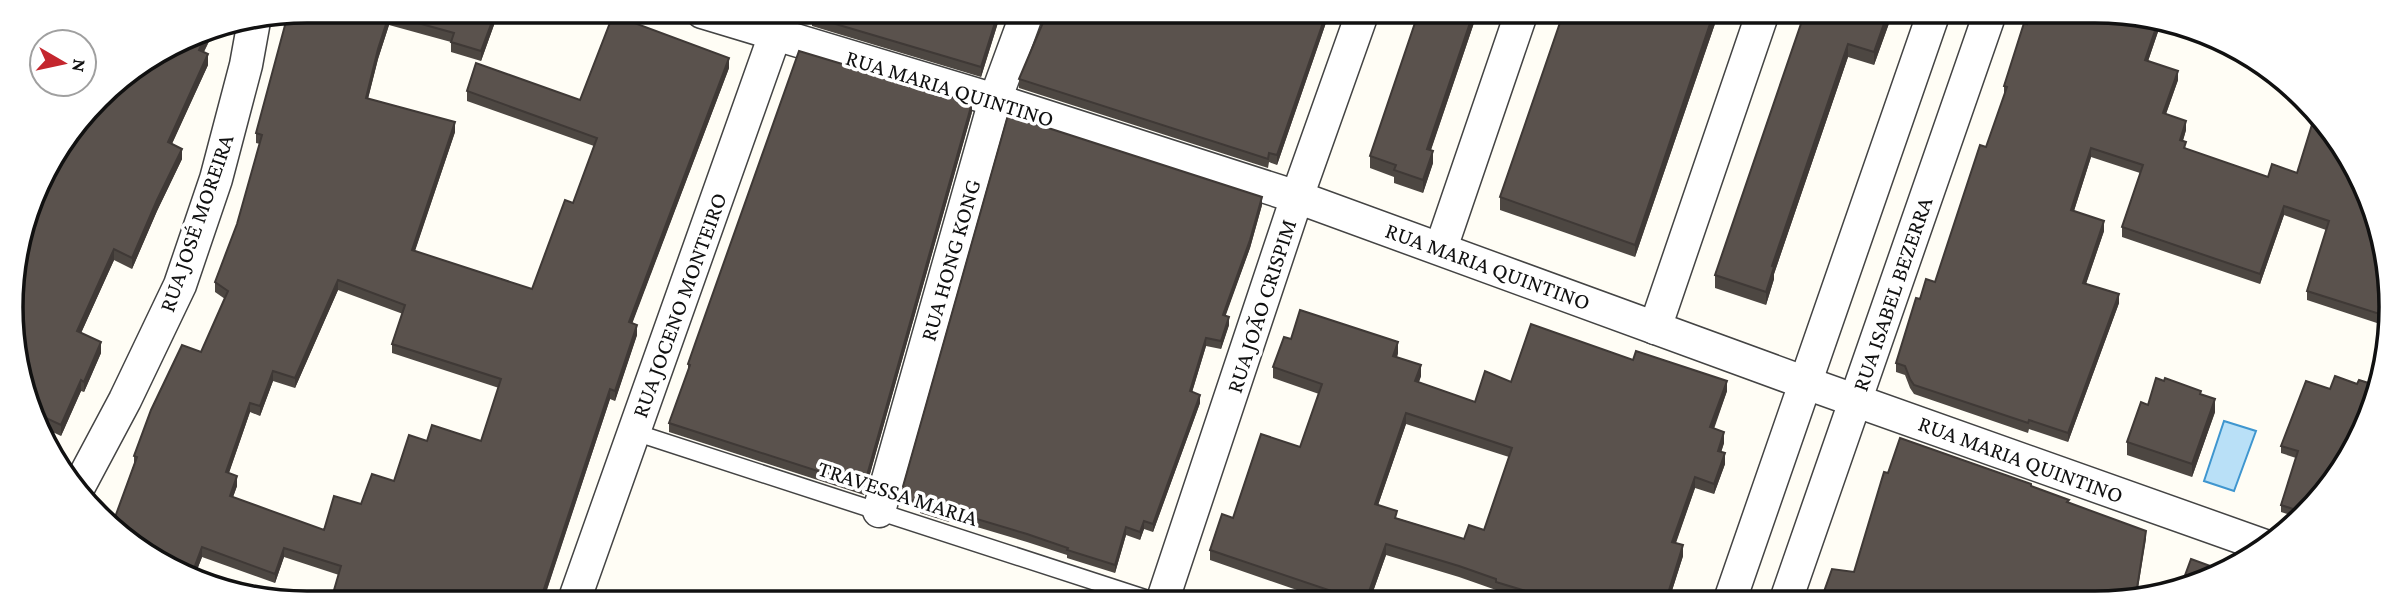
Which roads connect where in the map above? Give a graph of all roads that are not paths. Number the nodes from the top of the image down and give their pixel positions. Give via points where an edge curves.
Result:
1 (779, 23) edge
2 (1023, 23) edge
3 (1359, 23) edge
4 (1518, 23) edge
5 (1759, 23) edge
6 (1930, 23) edge
7 (1987, 23) edge
8 (253, 28) edge
9 (995, 100) junction
10 (1297, 197) junction
11 (1441, 248) junction
12 (1655, 328) junction
13 (1806, 383) junction
14 (1854, 400) junction
15 (634, 432) junction
16 (82, 481) edge
17 (879, 511) junction
18 (2254, 542) edge
19 (1746, 555) junction
20 (1791, 586) edge
21 (577, 591) edge
22 (1124, 591) edge
23 (1166, 591) edge
24 (1733, 591) edge

1 - 9 street, RUA MARIA QUINTINO
1 - 15 street, RUA JOCENO MONTEIRO
2 - 9 street, RUA HONG KONG
3 - 10 street, RUA JOÃO CRISPIM
4 - 11 street
5 - 12 street
6 - 13 street
7 - 14 street, RUA ISABEL BEZERRA
8 - 16 street, RUA JOSÉ MOREIRA via 216,179 180,285
9 - 10 street, RUA MARIA QUINTINO
9 - 17 street, RUA HONG KONG
10 - 11 street, RUA MARIA QUINTINO
10 - 23 street, RUA JOÃO CRISPIM
11 - 12 street, RUA MARIA QUINTINO
12 - 13 street, RUA MARIA QUINTINO
13 - 14 street, RUA MARIA QUINTINO
13 - 19 street
14 - 18 street, RUA MARIA QUINTINO
14 - 20 street, RUA ISABEL BEZERRA
15 - 17 lane, TRAVESSA MARIA
15 - 21 street, RUA JOCENO MONTEIRO
17 - 22 lane, TRAVESSA MARIA
19 - 20 street, RUA ISABEL BEZERRA
19 - 24 street

